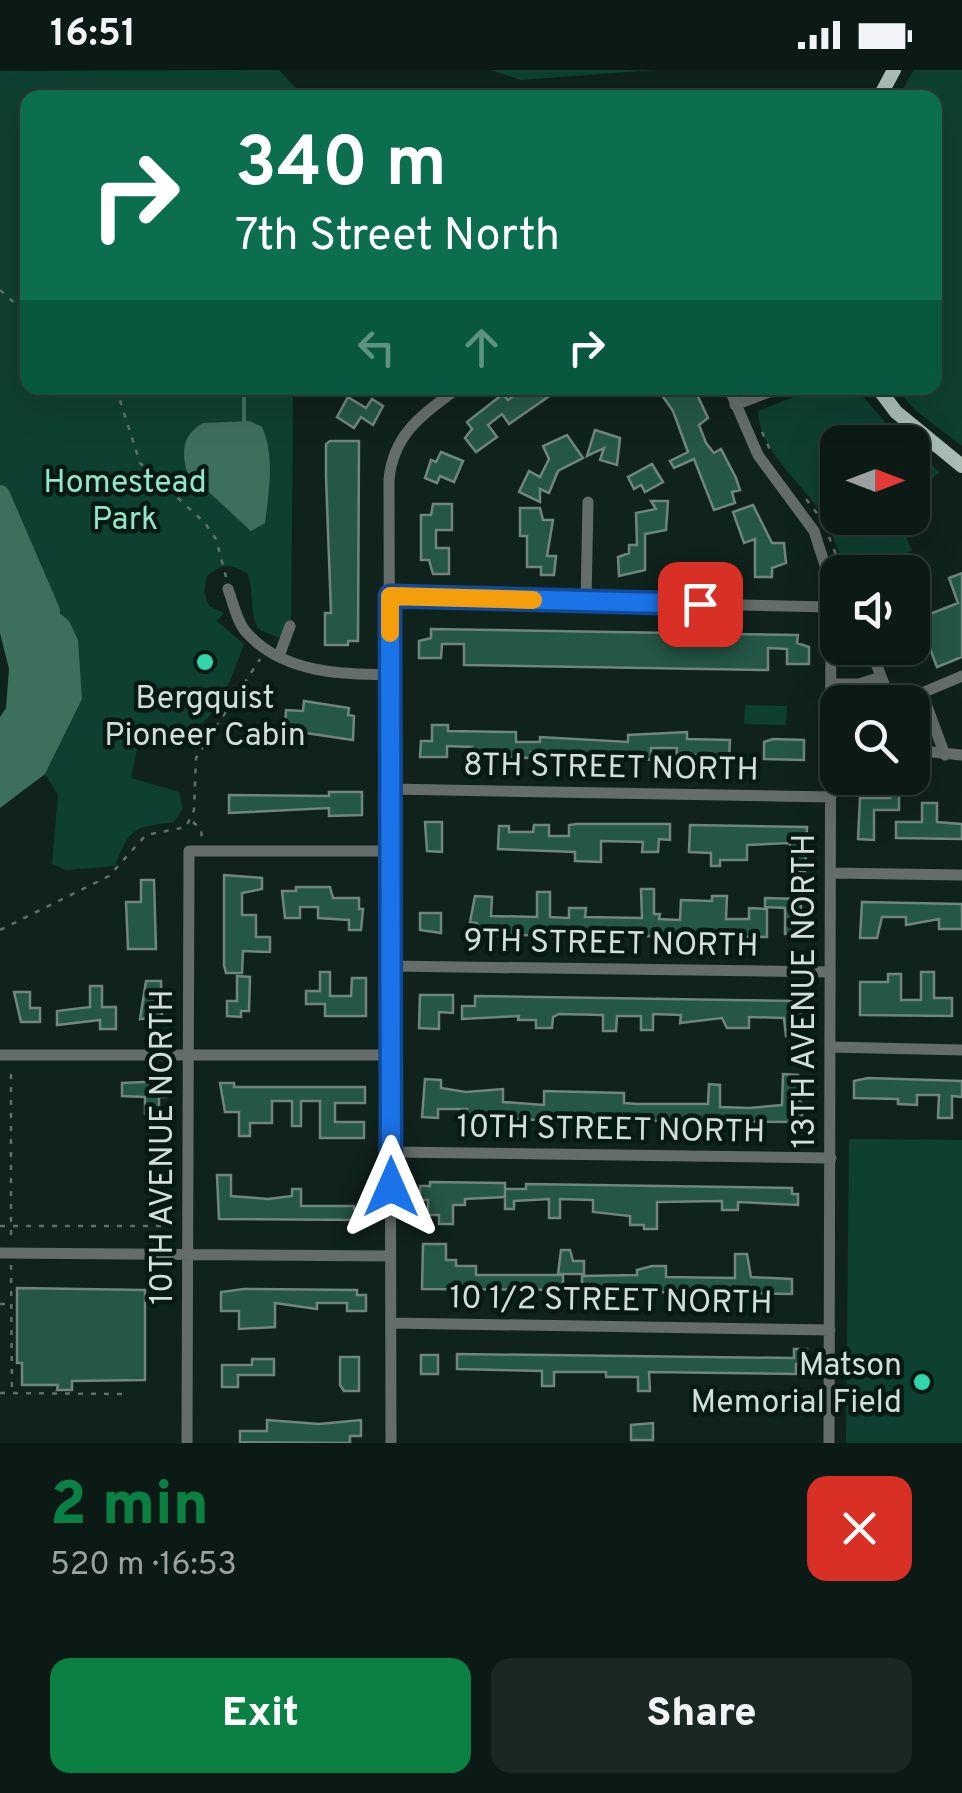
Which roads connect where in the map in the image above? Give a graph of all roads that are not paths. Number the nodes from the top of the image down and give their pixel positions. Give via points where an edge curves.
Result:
1 (449, 395) edge
2 (732, 395) edge
3 (769, 395) edge
4 (883, 395) edge
5 (735, 404) junction
6 (962, 466) edge
7 (588, 502) dead end
8 (824, 555) edge
9 (228, 589) road end
10 (390, 596) junction
11 (586, 601) junction
12 (820, 607) edge
13 (290, 626) dead end
14 (279, 656) junction
15 (831, 665) edge
16 (876, 665) edge
17 (390, 674) junction
18 (880, 676) junction
19 (962, 676) edge
20 (831, 684) junction
21 (883, 685) edge
22 (930, 753) edge
23 (945, 755) junction
24 (962, 756) edge
25 (390, 789) junction
26 (831, 797) junction
27 (390, 851) junction
28 (831, 873) junction
29 (962, 875) edge
30 (391, 966) junction
31 (830, 972) junction
32 (830, 1048) junction
33 (962, 1050) edge
34 (190, 1054) junction
35 (0, 1055) edge
36 (390, 1055) junction
37 (391, 1152) junction
38 (831, 1158) junction
39 (5, 1253) edge
40 (188, 1253) junction
41 (390, 1256) junction
42 (391, 1323) junction
43 (830, 1330) junction
44 (187, 1443) edge
45 (391, 1443) edge
46 (830, 1443) edge

1 - 10 street via 408,426 395,448 388,478
2 - 5 street, 13TH AVENUE NORTH
3 - 5 street
4 - 6 main road
5 - 8 street, 13TH AVENUE NORTH via 758,455
7 - 11 street
9 - 14 street via 244,631
10 - 11 street
10 - 17 street
11 - 12 street
13 - 14 street
14 - 17 street via 307,669
15 - 20 street, 13TH AVENUE NORTH
16 - 18 street
17 - 25 street
18 - 20 street
18 - 21 street
19 - 23 street via 922,693
20 - 26 street, 13TH AVENUE NORTH
22 - 23 street
23 - 24 street
25 - 26 street, 8TH STREET NORTH
25 - 27 street
26 - 28 street, 13TH AVENUE NORTH
27 - 30 street
27 - 34 street, 10TH AVENUE NORTH via 190,851
28 - 29 street
28 - 31 street, 13TH AVENUE NORTH
30 - 31 street, 9TH STREET NORTH
30 - 36 street
31 - 32 street, 13TH AVENUE NORTH
32 - 33 street
32 - 38 street, 13TH AVENUE NORTH
34 - 35 street
34 - 36 street
34 - 40 street, 10TH AVENUE NORTH
36 - 37 street
37 - 38 street, 10TH STREET NORTH
37 - 41 street
38 - 43 street, 13TH AVENUE NORTH
39 - 40 street
40 - 41 street
40 - 44 street, 10TH AVENUE NORTH
41 - 42 street
42 - 43 street, 10 1/2 STREET NORTH
42 - 45 street
43 - 46 street, 13TH AVENUE NORTH

